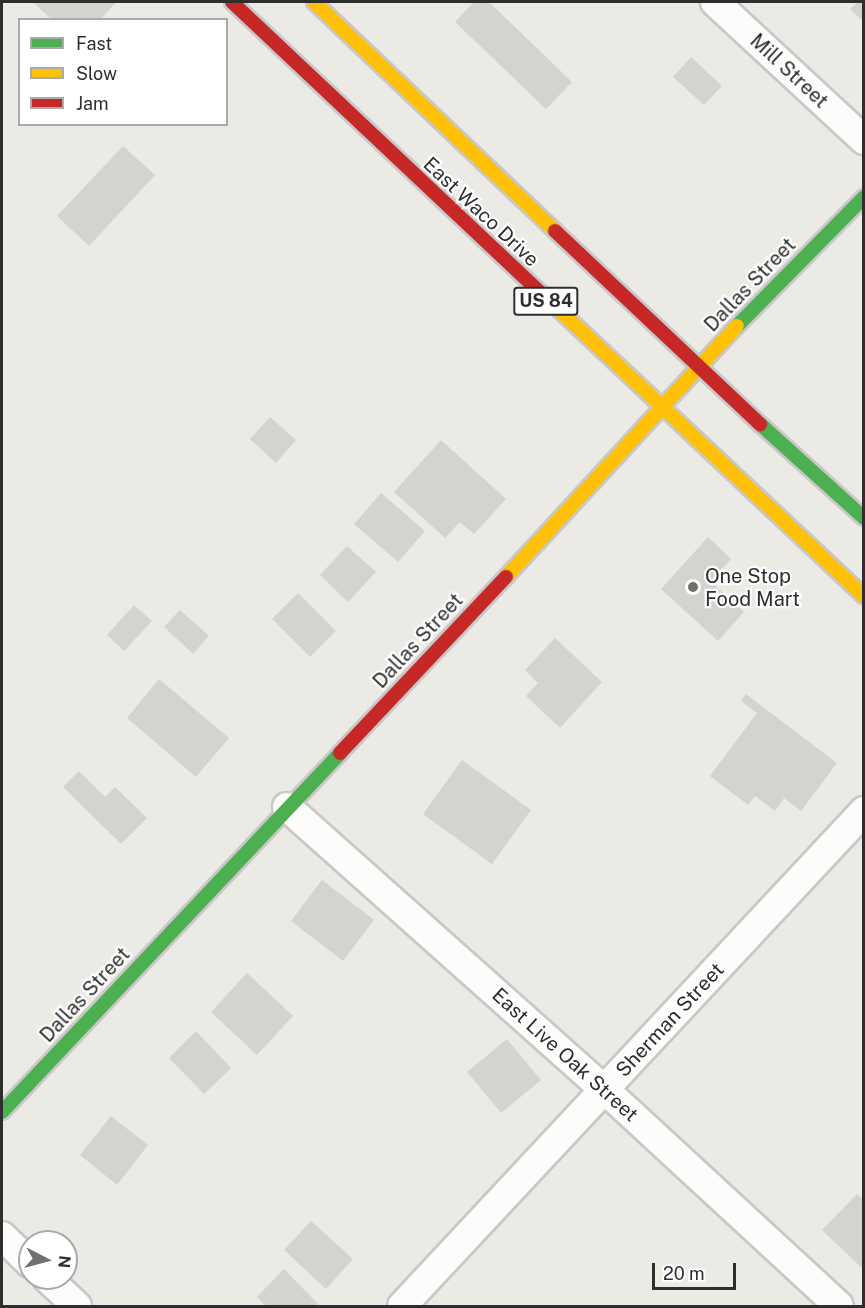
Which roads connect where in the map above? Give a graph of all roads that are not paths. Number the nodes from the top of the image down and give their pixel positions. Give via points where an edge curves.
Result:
1 (232, 2) edge
2 (314, 2) edge
3 (715, 2) edge
4 (864, 140) edge
5 (864, 197) edge
6 (697, 367) junction
7 (663, 411) junction
8 (864, 518) edge
9 (864, 596) edge
10 (287, 807) junction
11 (864, 811) edge
12 (605, 1090) junction
13 (2, 1112) edge
14 (2, 1236) edge
15 (18, 1251) edge
16 (60, 1290) edge
17 (78, 1306) edge
18 (402, 1306) edge
19 (839, 1306) edge

1 - 7 main road, East Waco Drive / US 84
2 - 6 main road, East Waco Drive / US 84
3 - 4 street, Mill Street
5 - 6 main road, Dallas Street
6 - 7 main road, Dallas Street
6 - 8 main road, East Waco Drive / US 84
7 - 9 main road, East Waco Drive / US 84
7 - 10 main road, Dallas Street
10 - 12 street, East Live Oak Street
10 - 13 main road, Dallas Street
11 - 12 street, Sherman Street
12 - 18 street, Sherman Street
12 - 19 street, East Live Oak Street
14 - 15 street
16 - 17 street

